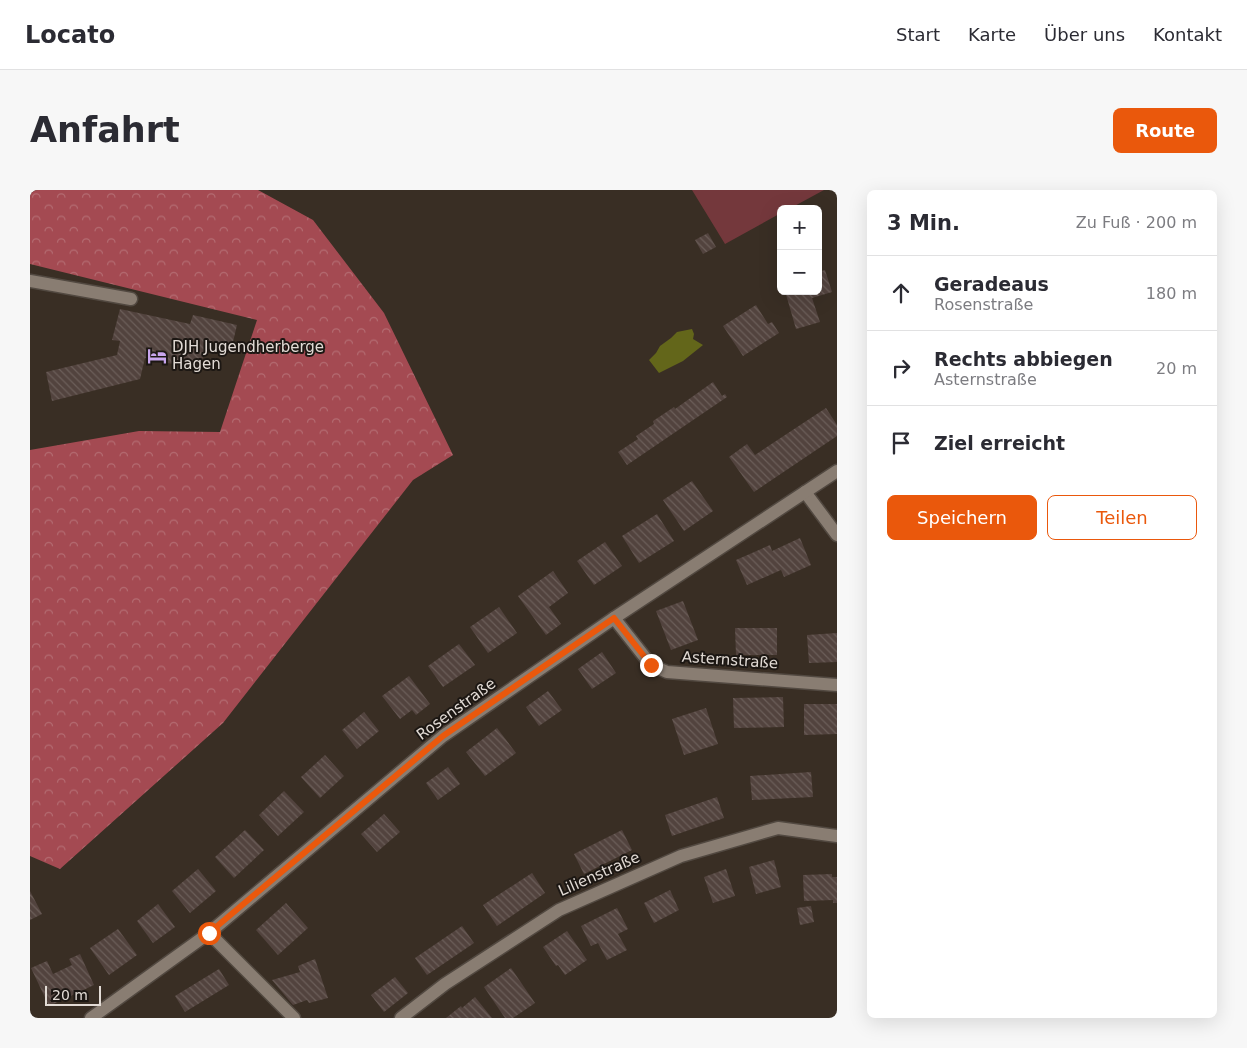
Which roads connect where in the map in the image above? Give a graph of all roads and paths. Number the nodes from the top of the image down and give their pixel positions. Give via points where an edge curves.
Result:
1 (30, 281) edge
2 (131, 299) dead end
3 (837, 471) edge
4 (805, 492) junction
5 (837, 535) edge
6 (614, 618) junction
7 (837, 685) edge
8 (837, 836) edge
9 (209, 933) junction
10 (91, 1018) edge
11 (294, 1018) edge
12 (401, 1018) edge

1 - 2 street
3 - 4 street, Rosenstraße
4 - 5 street
4 - 6 street, Rosenstraße
6 - 7 street, Asternstraße via 651,665 668,672
6 - 9 street, Rosenstraße via 443,736
8 - 12 street, Lilienstraße via 778,828 681,856 559,910 445,984
9 - 10 street, Rosenstraße
9 - 11 street

